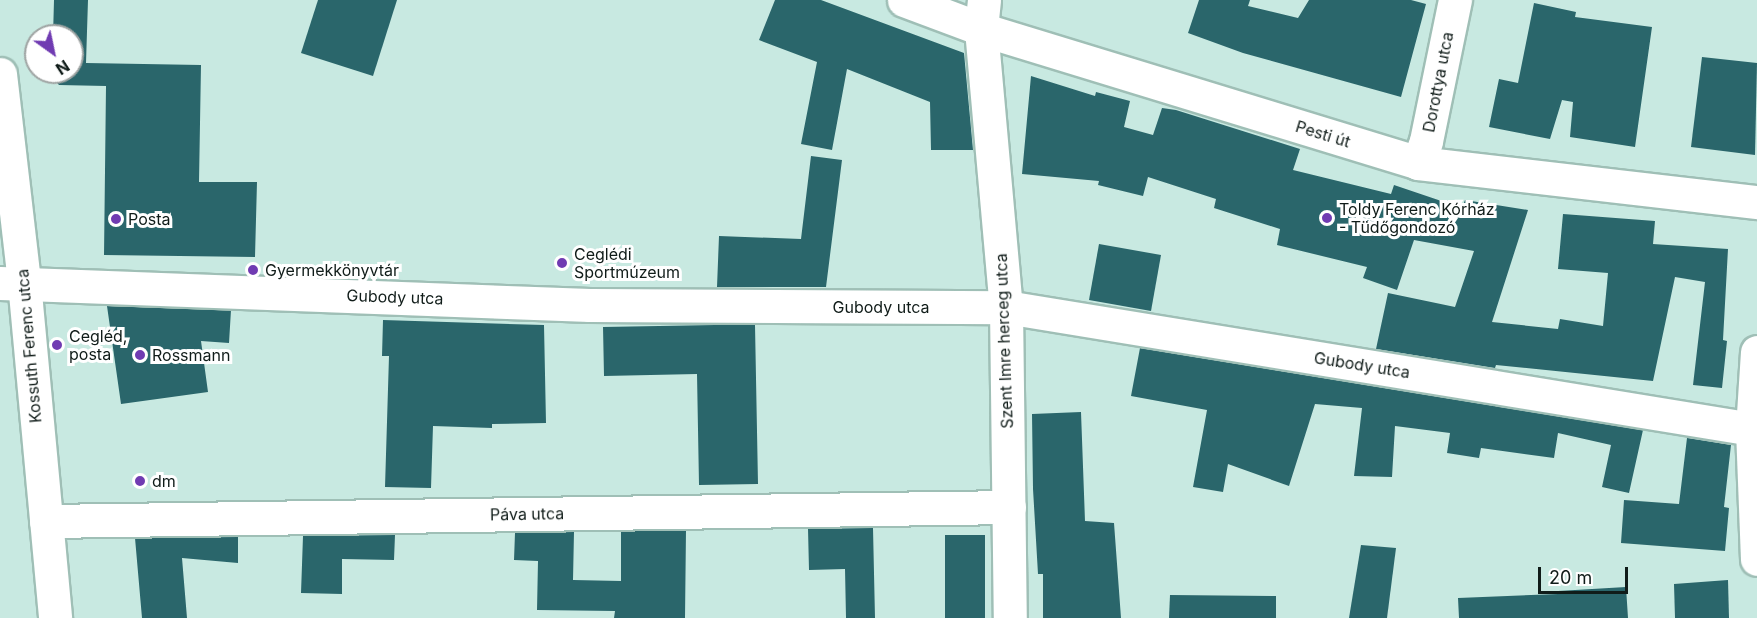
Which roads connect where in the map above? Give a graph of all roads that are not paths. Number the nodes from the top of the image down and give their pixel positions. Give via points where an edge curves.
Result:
1 (904, 0) edge
2 (1455, 0) edge
3 (982, 14) edge
4 (0, 74) edge
5 (1418, 163) junction
6 (1757, 202) edge
7 (12, 282) edge
8 (1006, 307) junction
9 (1757, 352) edge
10 (1752, 429) junction
11 (1009, 507) junction
12 (46, 521) junction
13 (1757, 559) edge
14 (55, 618) edge
15 (1010, 618) edge

1 - 3 street, Pesti út
2 - 5 street, Dorottya utca
3 - 5 street, Pesti út
3 - 8 street, Szent Imre herceg utca
4 - 7 street, Kossuth Ferenc utca
5 - 6 street, Pesti út
7 - 8 street, Gubody utca via 590,305
7 - 12 street, Kossuth Ferenc utca
8 - 10 street, Gubody utca
8 - 11 street, Szent Imre herceg utca
9 - 10 street
10 - 13 street
11 - 12 street, Páva utca
11 - 15 street, Szent Imre herceg utca
12 - 14 street, Kossuth Ferenc utca

